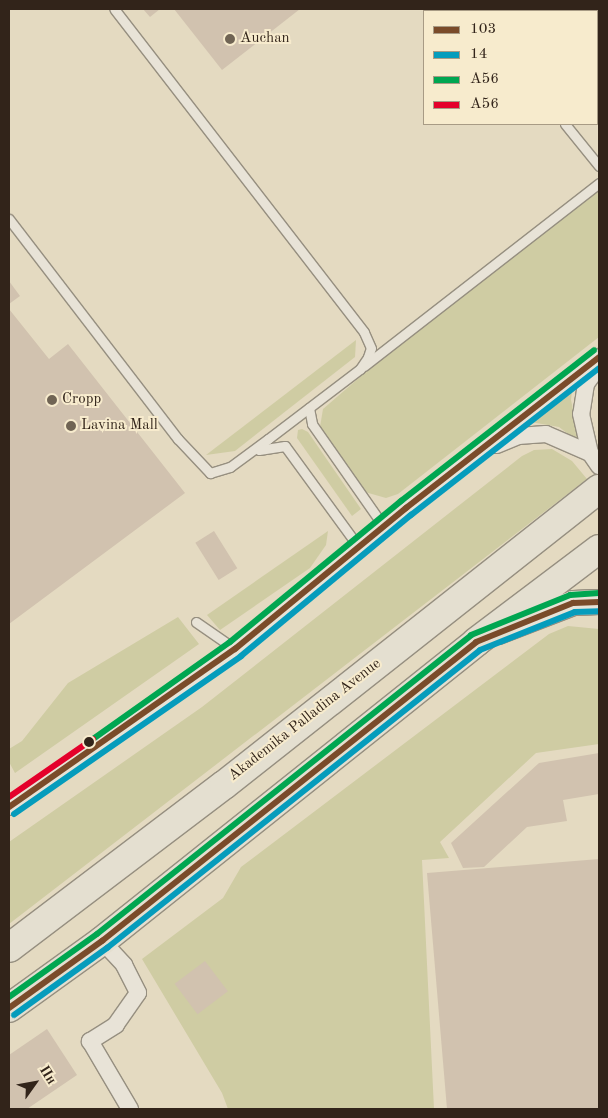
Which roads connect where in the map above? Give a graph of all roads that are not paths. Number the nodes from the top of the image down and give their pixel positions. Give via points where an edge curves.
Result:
1 (114, 9) edge
2 (567, 125) edge
3 (599, 166) edge
4 (599, 183) edge
5 (9, 219) edge
6 (599, 357) edge
7 (599, 366) edge
8 (360, 369) junction
9 (309, 408) junction
10 (250, 453) junction
11 (590, 453) junction
12 (476, 454) junction
13 (599, 466) edge
14 (599, 489) edge
15 (384, 527) junction
16 (360, 549) junction
17 (599, 549) edge
18 (599, 602) edge
19 (196, 622) dead end
20 (476, 642) junction
21 (235, 649) junction
22 (9, 807) edge
23 (102, 941) junction
24 (9, 948) edge
25 (9, 1008) edge
26 (130, 1109) edge

1 - 8 lane via 368,338 371,348
2 - 3 lane
4 - 8 lane
5 - 10 lane via 203,470 210,473 221,471
6 - 12 street
7 - 11 street via 586,384 582,397 583,430
8 - 9 lane
9 - 10 lane
9 - 15 lane via 312,424
10 - 16 lane via 272,446 285,446
11 - 12 street via 559,437 532,434
11 - 13 street
12 - 15 street
14 - 24 highway, Akademika Palladina Avenue via 224,785
15 - 16 street
16 - 21 street
17 - 20 highway
18 - 20 main road via 573,603
19 - 21 lane
20 - 23 highway
21 - 22 street
23 - 25 highway
23 - 26 street via 124,965 138,993 116,1025 90,1041

